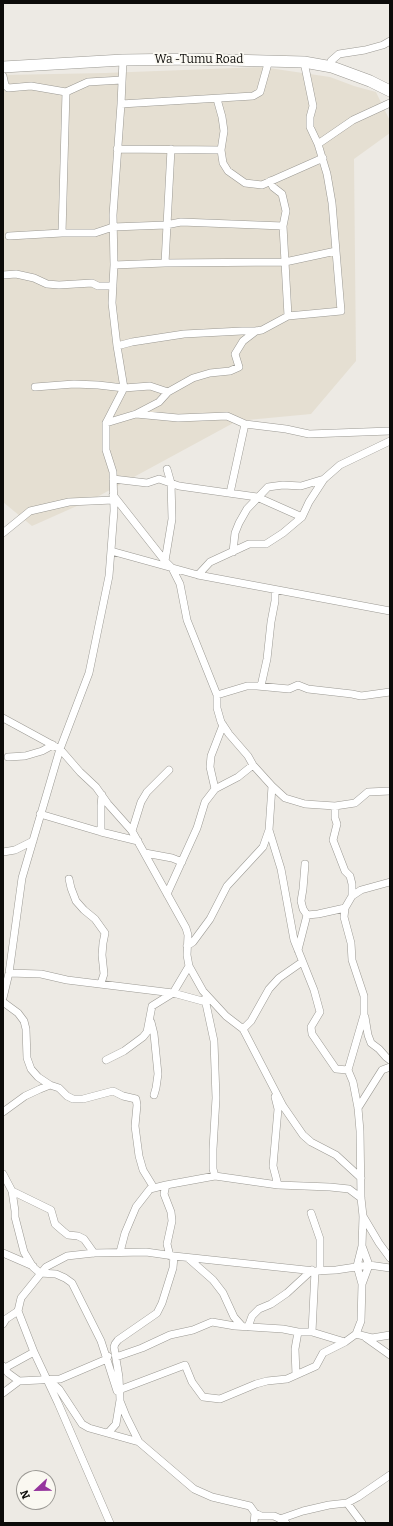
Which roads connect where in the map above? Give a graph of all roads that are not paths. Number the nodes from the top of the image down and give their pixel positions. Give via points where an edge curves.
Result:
1 (390, 41) edge
2 (123, 60) junction
3 (269, 60) junction
4 (304, 62) junction
5 (3, 67) edge
6 (332, 67) junction
7 (3, 76) edge
8 (122, 80) junction
9 (390, 91) edge
10 (66, 92) junction
11 (217, 99) junction
12 (121, 104) junction
13 (390, 104) edge
14 (318, 144) junction
15 (117, 149) junction
16 (170, 149) junction
17 (220, 150) junction
18 (323, 158) junction
19 (270, 181) junction
20 (166, 225) junction
21 (283, 226) junction
22 (113, 227) junction
23 (62, 233) junction
24 (9, 236) dead end
25 (336, 252) junction
26 (285, 262) junction
27 (165, 263) junction
28 (114, 265) junction
29 (3, 276) edge
30 (113, 286) junction
31 (288, 316) junction
32 (256, 331) junction
33 (117, 346) junction
34 (35, 387) dead end
35 (124, 388) junction
36 (168, 392) junction
37 (136, 414) junction
38 (106, 423) junction
39 (245, 424) junction
40 (390, 431) edge
41 (390, 441) edge
42 (167, 469) dead end
43 (113, 479) junction
44 (324, 479) junction
45 (171, 483) junction
46 (230, 493) junction
47 (113, 498) junction
48 (258, 498) junction
49 (302, 517) junction
50 (3, 533) edge
51 (111, 551) junction
52 (233, 552) junction
53 (165, 561) junction
54 (172, 568) junction
55 (198, 575) junction
56 (275, 590) junction
57 (390, 611) edge
58 (262, 686) junction
59 (390, 692) edge
60 (218, 695) junction
61 (3, 718) edge
62 (223, 725) junction
63 (53, 745) junction
64 (60, 749) junction
65 (8, 757) dead end
66 (253, 765) junction
67 (169, 770) dead end
68 (272, 786) junction
69 (215, 789) junction
70 (390, 791) edge
71 (102, 795) junction
72 (335, 806) junction
73 (40, 814) junction
74 (269, 830) junction
75 (132, 831) junction
76 (101, 832) junction
77 (33, 841) junction
78 (138, 841) junction
79 (3, 852) edge
80 (145, 853) junction
81 (182, 862) junction
82 (304, 864) dead end
83 (69, 879) dead end
84 (390, 882) edge
85 (166, 894) junction
86 (352, 896) junction
87 (345, 908) junction
88 (307, 915) junction
89 (187, 946) junction
90 (298, 950) junction
91 (302, 962) junction
92 (189, 966) junction
93 (9, 973) junction
94 (101, 983) junction
95 (203, 991) junction
96 (173, 993) junction
97 (3, 998) edge
98 (3, 1002) edge
99 (206, 1002) junction
100 (364, 1015) junction
101 (150, 1018) junction
102 (243, 1029) junction
103 (106, 1060) dead end
104 (390, 1060) edge
105 (390, 1067) edge
106 (348, 1070) junction
107 (50, 1085) junction
108 (273, 1087) junction
109 (154, 1095) dead end
110 (358, 1108) junction
111 (3, 1112) edge
112 (3, 1174) edge
113 (215, 1176) junction
114 (361, 1178) junction
115 (166, 1185) junction
116 (278, 1185) junction
117 (154, 1188) junction
118 (12, 1191) junction
119 (361, 1198) junction
120 (311, 1213) dead end
121 (363, 1216) junction
122 (362, 1246) junction
123 (120, 1252) junction
124 (3, 1253) edge
125 (94, 1253) junction
126 (172, 1256) junction
127 (188, 1258) junction
128 (390, 1258) edge
129 (369, 1265) junction
130 (33, 1266) junction
131 (357, 1266) junction
132 (390, 1268) edge
133 (316, 1271) junction
134 (40, 1273) junction
135 (362, 1284) junction
136 (18, 1311) junction
137 (3, 1324) edge
138 (245, 1327) junction
139 (298, 1332) junction
140 (312, 1332) junction
141 (356, 1334) junction
142 (390, 1335) edge
143 (366, 1337) junction
144 (100, 1341) junction
145 (345, 1342) junction
146 (115, 1344) junction
147 (34, 1352) junction
148 (390, 1355) edge
149 (116, 1357) junction
150 (106, 1359) junction
151 (4, 1368) edge
152 (296, 1375) junction
153 (48, 1380) junction
154 (19, 1381) junction
155 (119, 1390) junction
156 (3, 1393) edge
157 (120, 1400) junction
158 (108, 1433) junction
159 (139, 1442) junction
160 (390, 1475) edge
161 (347, 1503) junction
162 (255, 1513) junction
163 (283, 1521) edge
164 (110, 1523) edge
165 (254, 1523) edge
166 (362, 1523) edge

1 - 6 street via 365,50 339,54 331,61
2 - 3 highway, Wa -Tumu Road
2 - 5 highway, Wa -Tumu Road
2 - 8 street
3 - 4 highway, Wa -Tumu Road
3 - 11 street via 258,94
4 - 6 highway, Wa -Tumu Road
4 - 14 street via 313,108 310,123
6 - 9 highway, Wa -Tumu Road
7 - 10 street via 8,88 31,86
8 - 10 street via 88,82
8 - 12 street
10 - 23 street
11 - 12 street
11 - 17 street via 224,131
12 - 15 street
13 - 14 street via 353,120
14 - 18 street
15 - 16 street
15 - 22 street
16 - 17 street
16 - 20 street
17 - 19 street via 228,171 245,183 262,185
18 - 19 street
18 - 25 street via 332,203
19 - 21 street via 282,194 286,210
20 - 21 street via 200,222
20 - 22 street
20 - 27 street
21 - 26 street
22 - 23 street via 95,233
22 - 28 street
23 - 24 street
25 - 26 street
25 - 31 street via 341,311
26 - 27 street
26 - 31 street
27 - 28 street
28 - 30 street
29 - 30 street via 16,274 47,284 92,283 98,286
30 - 33 street via 113,317
31 - 32 street
32 - 33 street via 184,334
32 - 36 street via 243,341 235,354 239,368 193,378
33 - 35 street
34 - 35 street via 74,384
35 - 36 street via 150,386
35 - 38 street
36 - 37 street via 159,402
37 - 38 street
37 - 39 street via 178,418 227,416
38 - 43 street via 106,450
39 - 40 street via 309,434
39 - 46 street
41 - 44 street via 340,465
42 - 45 street
43 - 45 street via 147,483 159,480
43 - 47 street
44 - 48 street via 302,486 268,487
44 - 49 street
45 - 46 street
45 - 53 street via 172,520
46 - 48 street
47 - 50 street via 70,502 30,511
47 - 51 street
47 - 53 street
48 - 49 street
48 - 52 street via 247,509 234,533
49 - 52 street via 266,544 250,544
51 - 54 street
51 - 64 street via 109,576 89,673
52 - 55 street via 210,562
53 - 54 street
54 - 55 street
54 - 60 street via 180,584 189,627
55 - 56 street
56 - 57 street
56 - 58 street
58 - 59 street via 289,689 298,685 308,689 361,696
58 - 60 street via 247,686
60 - 62 street via 217,708
61 - 63 street
62 - 66 street
62 - 69 street via 211,756 210,767
63 - 64 street
63 - 65 street via 25,756
64 - 71 street
64 - 73 street
66 - 68 street
66 - 69 street via 238,777
67 - 75 street via 147,792 141,802
68 - 72 street via 285,798 305,804
68 - 74 street
69 - 81 street via 205,802
70 - 72 street via 368,792 355,803
71 - 75 street
71 - 76 street
72 - 86 street via 334,818 337,824 333,840 345,871 350,876
73 - 76 street
73 - 77 street
74 - 89 street via 263,847 227,886 210,919
74 - 90 street
75 - 78 street
76 - 78 street
77 - 79 street via 15,850
77 - 93 street via 22,878
78 - 80 street
80 - 81 street
80 - 85 street
81 - 85 street
82 - 88 street via 304,889 301,901
83 - 94 street via 76,901 96,919 105,933 102,955 104,974
84 - 86 street via 361,890
85 - 89 street via 186,928
86 - 87 street
87 - 88 street
87 - 100 street via 344,917 351,943 352,960 364,996
88 - 90 street
89 - 92 street
90 - 91 street
91 - 102 street via 279,978 269,989 251,1022
91 - 106 street via 320,1012 311,1027 312,1034 336,1069
92 - 95 street
92 - 96 street
93 - 94 street via 41,974 67,980
93 - 97 street
94 - 96 street
95 - 99 street
95 - 102 street via 226,1016
96 - 99 street
96 - 101 street via 152,1006
98 - 107 street via 18,1013 24,1022 26,1058 38,1077
99 - 113 street via 214,1041 216,1098 212,1148
100 - 104 street via 371,1043
100 - 106 street
101 - 103 street via 150,1026 143,1038
101 - 109 street via 158,1074
102 - 108 street
105 - 110 street via 382,1070
106 - 110 street
107 - 111 street via 25,1096
107 - 117 street via 59,1088 73,1099 113,1091 136,1099 136,1143 143,1170
108 - 114 street via 303,1135 311,1142 336,1154
108 - 116 street via 278,1109 273,1166
110 - 114 street
112 - 118 street
113 - 115 street
113 - 116 street
114 - 119 street
115 - 117 street
115 - 126 street via 164,1194 172,1221 167,1244
116 - 119 street via 349,1189
117 - 123 street via 146,1193 136,1208
118 - 125 street via 51,1210 55,1224 63,1232 84,1239
118 - 130 street via 15,1217 24,1252
119 - 121 street
120 - 133 street via 320,1239
121 - 122 street
121 - 128 street
122 - 129 street
122 - 131 street
123 - 125 street
123 - 126 street
124 - 130 street
125 - 134 street via 67,1256
126 - 127 street
126 - 146 street via 174,1268 157,1313
127 - 133 street
127 - 138 street via 213,1280 223,1293 234,1317
129 - 131 street
129 - 132 street
129 - 135 street
130 - 134 street
131 - 133 street
131 - 135 street
133 - 138 street via 271,1304 259,1309
133 - 140 street
134 - 136 street via 20,1298
134 - 144 street via 56,1274 72,1283
135 - 141 street via 361,1321
136 - 137 street
136 - 147 street
138 - 139 street
138 - 149 street via 212,1322 193,1330 170,1335
139 - 140 street
139 - 152 street via 295,1349
140 - 145 street
141 - 143 street
141 - 145 street
142 - 143 street
143 - 148 street
144 - 146 street
144 - 150 street
145 - 152 street via 324,1353 316,1366
146 - 149 street
146 - 150 street
147 - 151 street
147 - 153 street
149 - 155 street
150 - 153 street via 60,1379
150 - 157 street
151 - 154 street
152 - 155 street via 256,1384 225,1398 215,1399 203,1397 192,1382 185,1365
153 - 154 street
153 - 158 street via 59,1389 82,1424
153 - 164 street
154 - 156 street
155 - 157 street
157 - 158 street via 116,1424
157 - 159 street
158 - 159 street
159 - 162 street via 194,1489 212,1497 250,1506
160 - 161 street
161 - 163 street via 304,1511
161 - 166 street
162 - 163 street via 261,1516 274,1516
162 - 165 street

